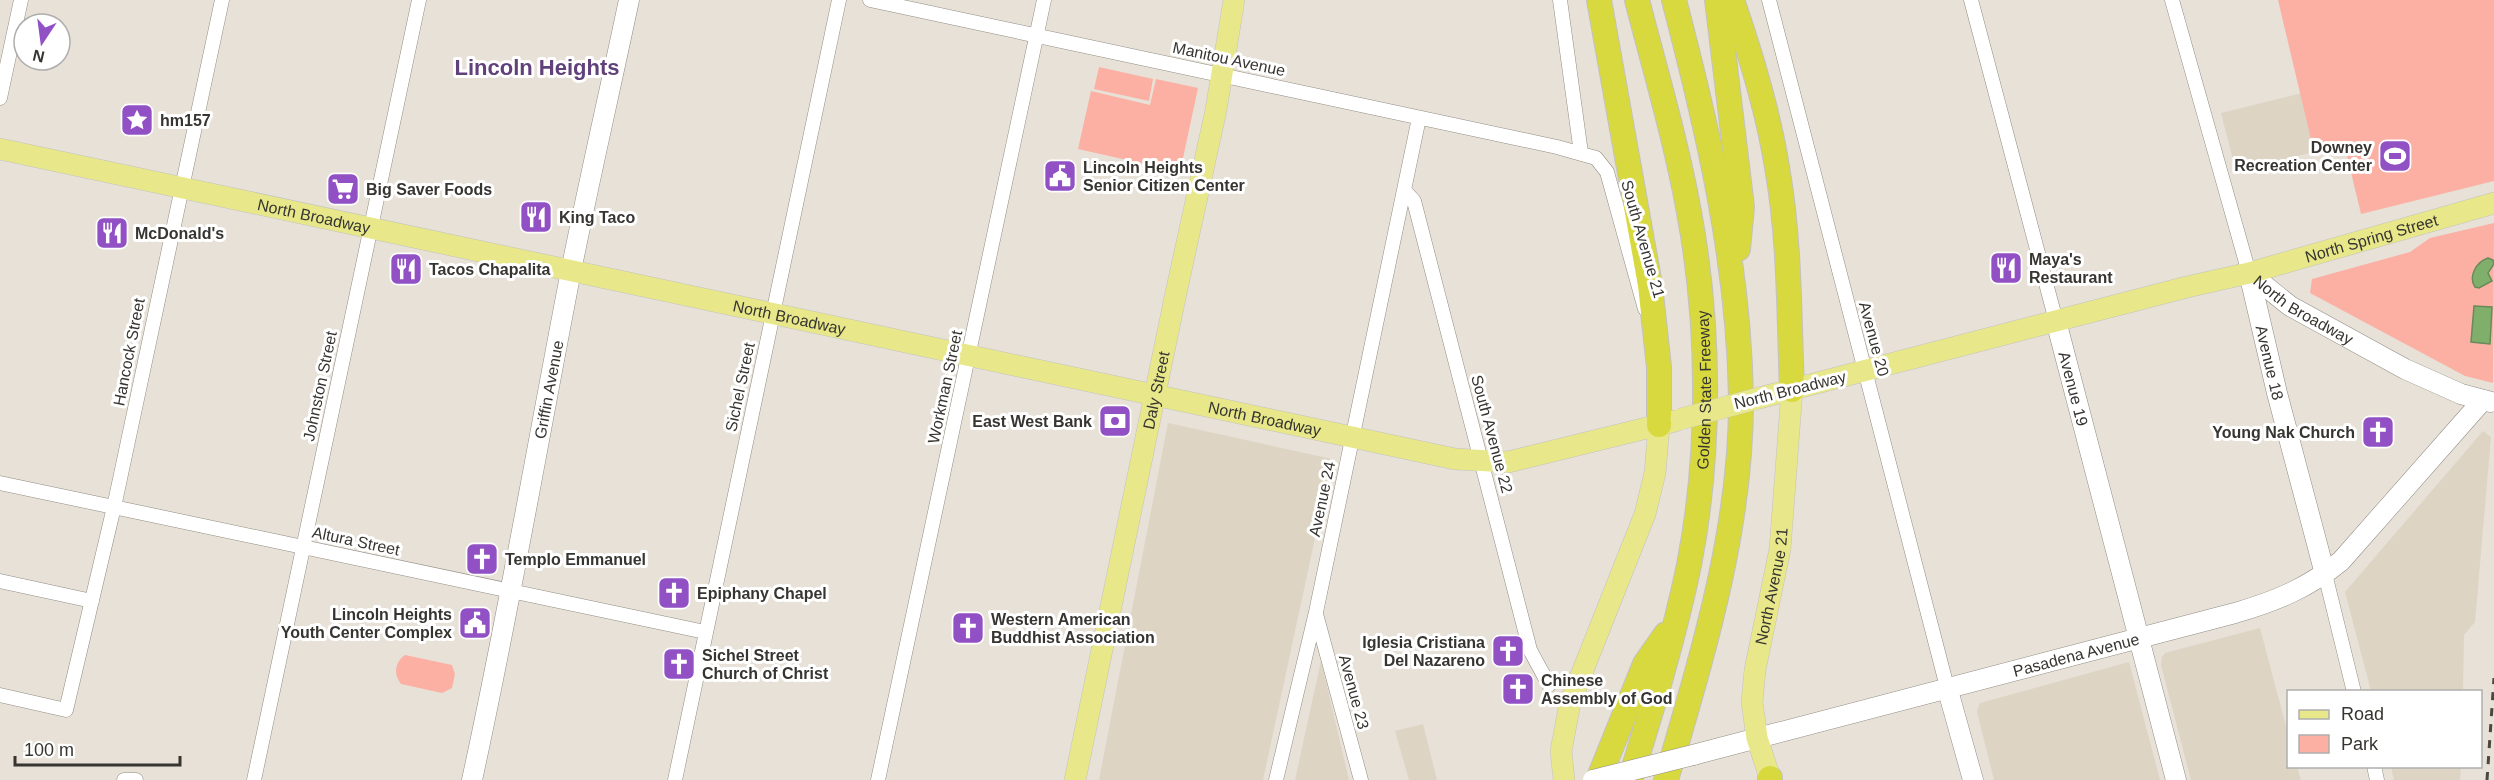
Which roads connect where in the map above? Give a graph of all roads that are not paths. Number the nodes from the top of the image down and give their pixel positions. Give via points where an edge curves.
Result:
1 (21, 0) edge
2 (222, 0) edge
3 (419, 0) edge
4 (629, 0) edge
5 (839, 0) edge
6 (870, 0) edge
7 (1044, 0) edge
8 (1234, 0) edge
9 (1560, 0) edge
10 (1599, 0) edge
11 (1637, 0) edge
12 (1674, 0) edge
13 (1717, 0) edge
14 (1732, 0) edge
15 (1769, 0) edge
16 (1971, 0) edge
17 (2172, 0) edge
18 (1036, 36) junction
19 (1223, 75) junction
20 (0, 98) edge
21 (1419, 118) junction
22 (0, 149) edge
23 (1581, 153) junction
24 (181, 188) junction
25 (1404, 190) junction
26 (2494, 203) edge
27 (370, 228) junction
28 (572, 270) junction
29 (2249, 273) junction
30 (1734, 287) junction
31 (772, 313) junction
32 (1653, 320) junction
33 (2056, 321) junction
34 (968, 355) junction
35 (1866, 371) junction
36 (1792, 390) junction
37 (1155, 395) junction
38 (2488, 401) edge
39 (1670, 422) junction
40 (1352, 436) junction
41 (1483, 462) junction
42 (0, 483) edge
43 (114, 507) junction
44 (303, 547) junction
45 (2325, 574) junction
46 (0, 581) edge
47 (512, 591) junction
48 (92, 601) junction
49 (1316, 612) junction
50 (1676, 619) junction
51 (705, 632) junction
52 (2139, 638) junction
53 (1549, 685) dead end
54 (1947, 687) junction
55 (2354, 690) edge
56 (0, 695) edge
57 (1757, 738) junction
58 (1770, 779) edge
59 (124, 780) edge
60 (136, 780) edge
61 (254, 780) edge
62 (472, 780) edge
63 (675, 780) edge
64 (878, 780) edge
65 (1075, 780) edge
66 (1276, 780) edge
67 (1361, 780) edge
68 (1564, 780) edge
69 (1593, 780) edge
70 (1598, 780) edge
71 (1630, 780) edge
72 (1666, 780) edge
73 (1973, 780) edge
74 (2176, 780) edge

1 - 20 street
2 - 24 street, Hancock Street
3 - 27 street, Johnston Street
4 - 28 main road, Griffin Avenue
5 - 31 street, Sichel Street
6 - 18 street, Manitou Avenue
7 - 18 street, Workman Street
8 - 19 main road, Daly Street
9 - 23 street
10 - 32 highway
11 - 50 highway, Golden State Freeway via 1678,156 1701,299 1702,448 1689,564
12 - 30 highway, Golden State Freeway via 1703,111
13 - 30 highway via 1742,207
14 - 36 highway via 1753,60 1778,168
15 - 35 street, Avenue 20
16 - 33 street, Avenue 19
17 - 29 street, Avenue 18
18 - 19 street, Manitou Avenue
18 - 34 street, Workman Street
19 - 21 street, Manitou Avenue
19 - 37 main road, Daly Street
21 - 23 street, Manitou Avenue
21 - 25 street, Avenue 24
22 - 24 main road, North Broadway
23 - 32 street, South Avenue 21 via 1596,158 1607,172 1642,306
24 - 27 main road, North Broadway
24 - 43 street, Hancock Street
25 - 40 street, Avenue 24
25 - 41 street, South Avenue 22 via 1414,201
26 - 29 main road, North Spring Street
27 - 28 main road, North Broadway
27 - 44 street, Johnston Street
28 - 31 main road, North Broadway
28 - 47 main road, Griffin Avenue
29 - 33 main road, North Broadway
29 - 38 main road, North Broadway via 2290,306 2395,363 2461,394
29 - 45 main road, Avenue 18
30 - 72 highway, Golden State Freeway via 1741,399 1737,469 1713,617
31 - 34 main road, North Broadway
31 - 51 street, Sichel Street
32 - 39 highway
33 - 35 main road, North Broadway
33 - 52 main road, Avenue 19
34 - 37 main road, North Broadway
34 - 64 street, Workman Street
35 - 36 main road, North Broadway
35 - 54 street, Avenue 20
36 - 39 main road, North Broadway, bridge
36 - 57 main road, North Avenue 21 via 1780,549 1755,670 1752,702
37 - 40 main road, North Broadway
37 - 65 main road, Daly Street
38 - 45 main road, Pasadena Avenue
39 - 41 main road, North Broadway via 1508,462
39 - 68 main road via 1645,514 1570,704 1561,751
40 - 41 main road, North Broadway
40 - 49 street, Avenue 24
41 - 53 street, South Avenue 22 via 1530,650
42 - 43 street, Altura Street
43 - 44 street, Altura Street
43 - 48 street, Hancock Street
44 - 47 street, Altura Street
44 - 61 street, Johnston Street
45 - 52 main road, Pasadena Avenue via 2264,605
45 - 55 street, Avenue 18
46 - 48 street
47 - 51 street, Altura Street
47 - 62 main road, Griffin Avenue
48 - 56 street, Hancock Street via 66,710
49 - 66 street, Avenue 24
49 - 67 street, Avenue 23
50 - 70 highway via 1645,664
50 - 71 highway, Golden State Freeway
51 - 63 street, Sichel Street
52 - 54 main road, Pasadena Avenue
52 - 74 main road, Avenue 19
54 - 57 main road, Pasadena Avenue
54 - 73 main road
57 - 58 main road, North Avenue 21
57 - 69 main road, Pasadena Avenue, bridge
59 - 60 street

